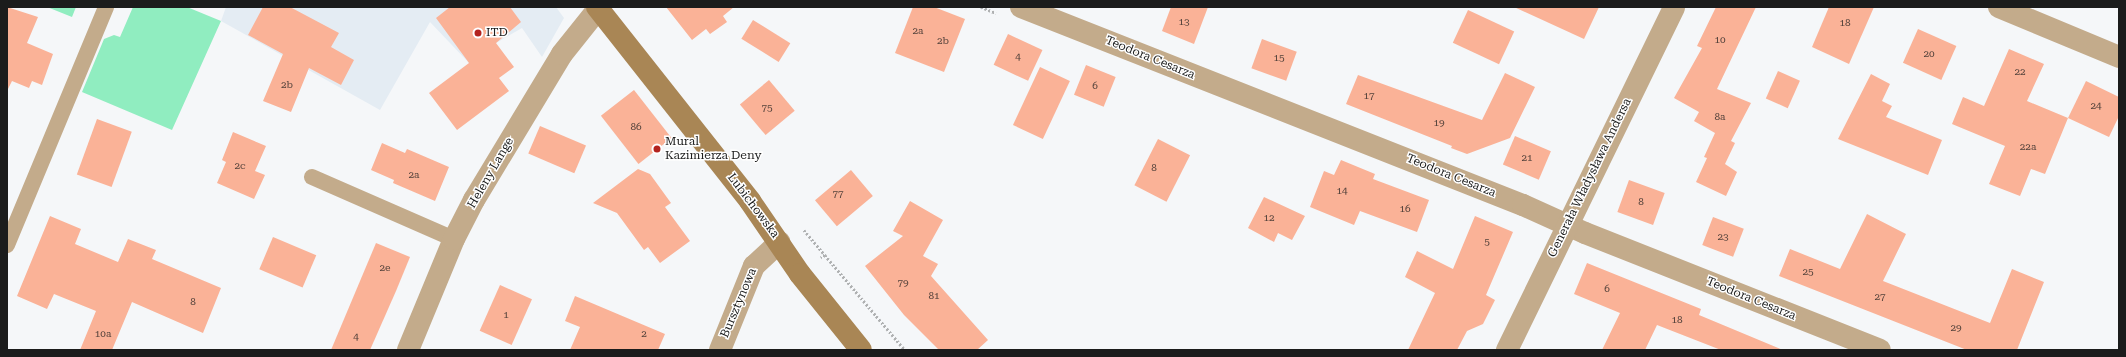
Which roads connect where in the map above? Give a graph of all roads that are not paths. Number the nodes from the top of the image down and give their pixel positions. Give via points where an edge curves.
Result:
1 (106, 7) edge
2 (1021, 7) edge
3 (1674, 7) edge
4 (1999, 7) edge
5 (597, 8) edge
6 (2119, 57) edge
7 (312, 177) dead end
8 (1567, 224) junction
9 (454, 239) junction
10 (780, 242) junction
11 (7, 245) edge
12 (408, 350) edge
13 (720, 350) edge
14 (861, 350) edge
15 (1507, 350) edge
16 (1880, 350) edge

1 - 11 lane
2 - 8 street, Teodora Cesarza
3 - 8 street, Generała Władysława Andersa
4 - 6 street
5 - 9 street, Heleny Lange via 562,54 474,200
5 - 10 street, Lubichowska
7 - 9 lane
8 - 15 street, Generała Władysława Andersa
8 - 16 street, Teodora Cesarza
9 - 12 street, Heleny Lange
10 - 13 street, Bursztynowa via 754,266
10 - 14 street, Lubichowska via 800,274

